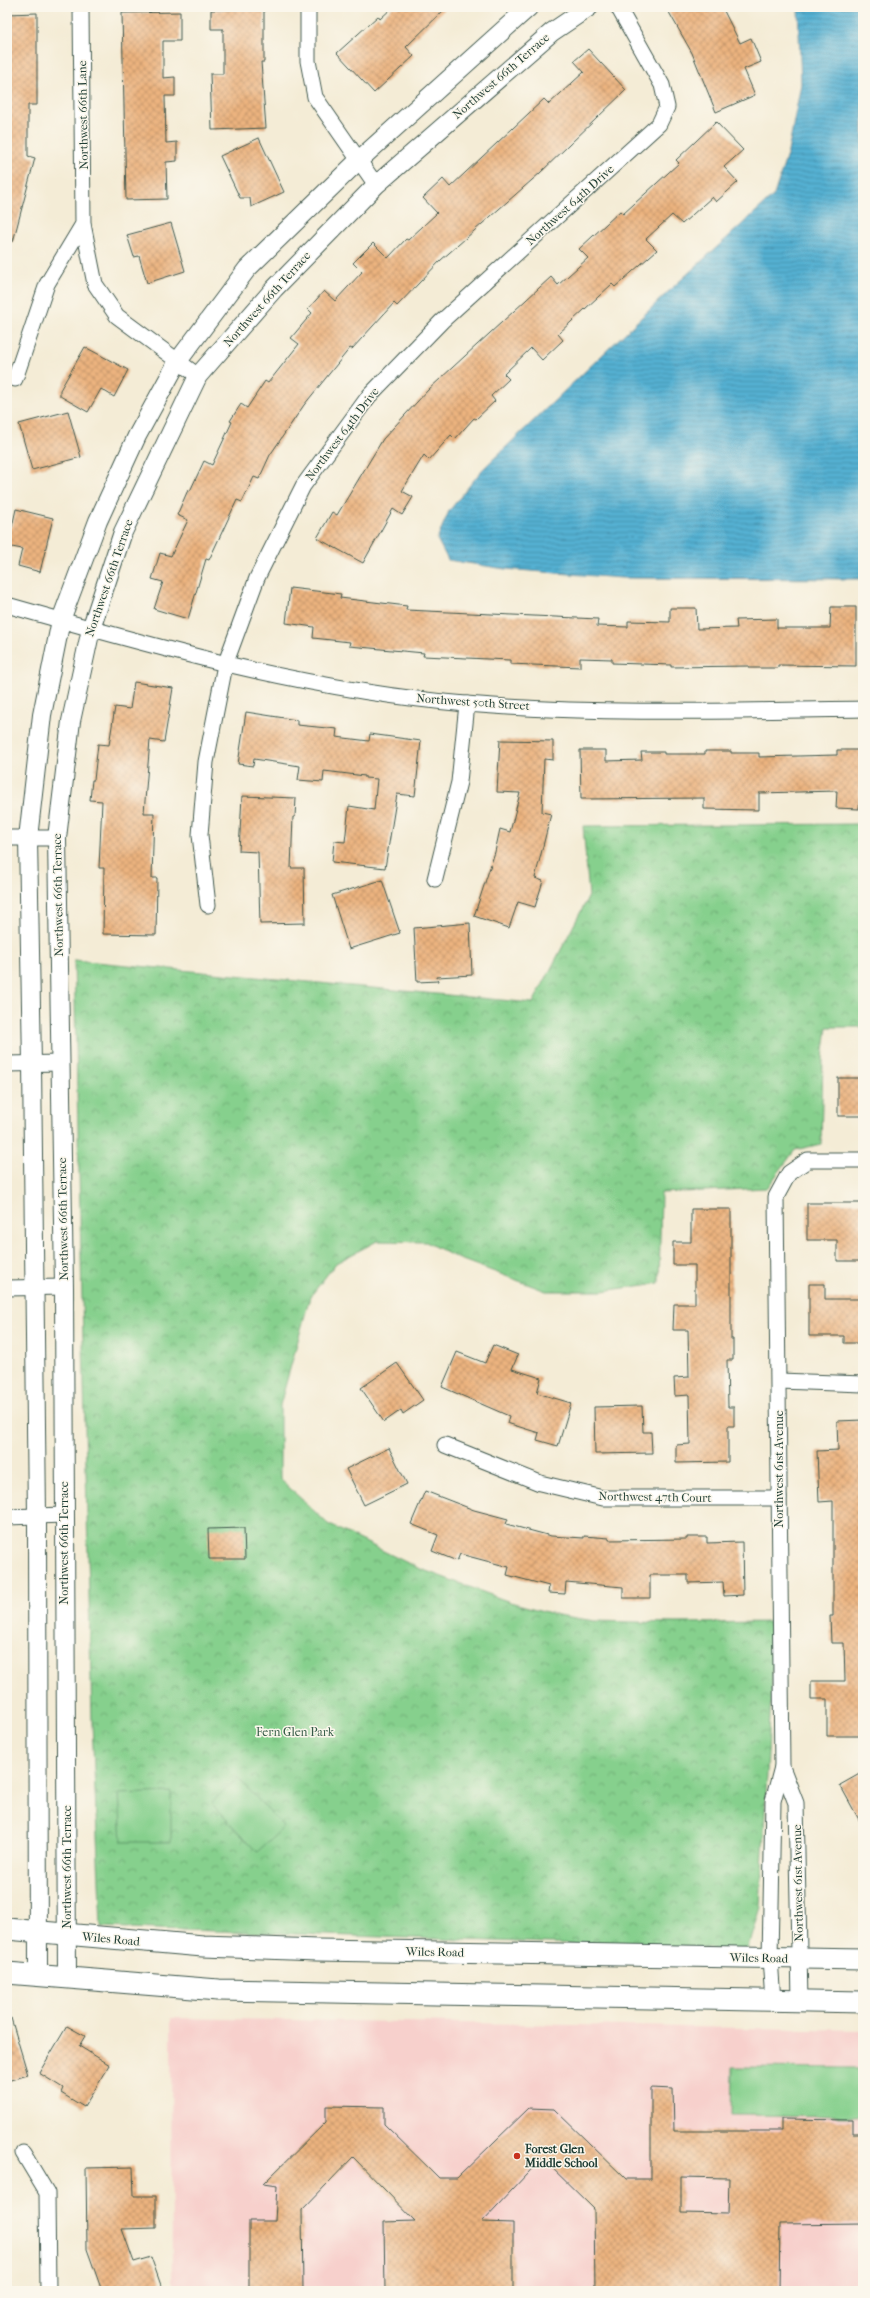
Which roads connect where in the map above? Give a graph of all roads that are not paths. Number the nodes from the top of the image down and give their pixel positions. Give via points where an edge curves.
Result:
1 (81, 7) edge
2 (308, 7) edge
3 (529, 7) edge
4 (589, 7) edge
5 (618, 7) edge
6 (359, 160) junction
7 (376, 185) junction
8 (83, 224) junction
9 (178, 361) junction
10 (198, 376) junction
11 (15, 379) dead end
12 (7, 604) edge
13 (61, 620) junction
14 (91, 629) junction
15 (225, 665) junction
16 (467, 704) junction
17 (863, 709) edge
18 (7, 838) edge
19 (28, 838) junction
20 (56, 838) junction
21 (435, 879) dead end
22 (208, 906) dead end
23 (61, 1063) junction
24 (7, 1064) edge
25 (32, 1064) junction
26 (863, 1160) edge
27 (64, 1286) junction
28 (7, 1288) edge
29 (35, 1288) junction
30 (779, 1382) junction
31 (863, 1384) edge
32 (445, 1445) dead end
33 (779, 1498) junction
34 (64, 1515) junction
35 (37, 1516) junction
36 (7, 1517) edge
37 (782, 1767) junction
38 (7, 1929) edge
39 (38, 1932) junction
40 (68, 1935) junction
41 (770, 1958) junction
42 (800, 1958) junction
43 (863, 1959) edge
44 (7, 1973) edge
45 (38, 1976) junction
46 (67, 1979) junction
47 (773, 2001) junction
48 (800, 2001) junction
49 (863, 2002) edge
50 (23, 2153) dead end
51 (48, 2291) edge

1 - 8 street, Northwest 66th Lane
2 - 6 street via 308,61 315,97
3 - 6 street
4 - 7 street, Northwest 66th Terrace via 552,32
5 - 15 street, Northwest 64th Drive via 662,85 667,107 659,124 442,321 369,396 303,486 257,578
6 - 7 street
6 - 9 street via 247,269
7 - 10 street, Northwest 66th Terrace via 274,289
8 - 9 street, Northwest 66th Lane via 96,284 117,316
8 - 11 street via 47,284
9 - 10 street, Northwest 66th Lane
9 - 13 street via 137,436 98,521
10 - 14 street, Northwest 66th Terrace via 122,532
12 - 13 street, Northwest 50th Street
13 - 14 street, Northwest 50th Street
13 - 19 street via 42,715
14 - 15 street, Northwest 50th Street
14 - 20 street, Northwest 66th Terrace via 71,721
15 - 16 street, Northwest 50th Street via 347,689
15 - 22 street, Northwest 64th Drive via 206,762 200,835
16 - 17 street, Northwest 50th Street via 640,712
16 - 21 street via 459,782
18 - 19 street
19 - 20 street
19 - 25 street
20 - 23 street, Northwest 66th Terrace
23 - 25 street
23 - 27 street, Northwest 66th Terrace
24 - 25 street
25 - 29 street
26 - 30 street, Northwest 61st Avenue via 808,1160 789,1173 776,1197
27 - 29 street
27 - 34 street, Northwest 66th Terrace
28 - 29 street
29 - 35 street
30 - 31 street
30 - 33 street, Northwest 61st Avenue
32 - 33 street, Northwest 47th Court via 540,1483 603,1498
33 - 37 street, Northwest 61st Avenue
34 - 35 street
34 - 40 street, Northwest 66th Terrace
35 - 36 street
35 - 39 street
37 - 41 street, Northwest 61st Avenue via 773,1801
37 - 42 street, Northwest 61st Avenue via 796,1803
38 - 39 main road, Wiles Road
39 - 40 main road, Wiles Road
39 - 45 street
40 - 41 main road, Wiles Road via 203,1946 317,1950
40 - 46 street, Northwest 66th Terrace
41 - 42 main road, Wiles Road
41 - 47 street, Northwest 61st Avenue
42 - 43 main road, Wiles Road
42 - 48 street, Northwest 61st Avenue
44 - 45 main road
45 - 46 main road
46 - 47 main road via 226,1990
47 - 48 main road
48 - 49 main road
50 - 51 street via 47,2193

